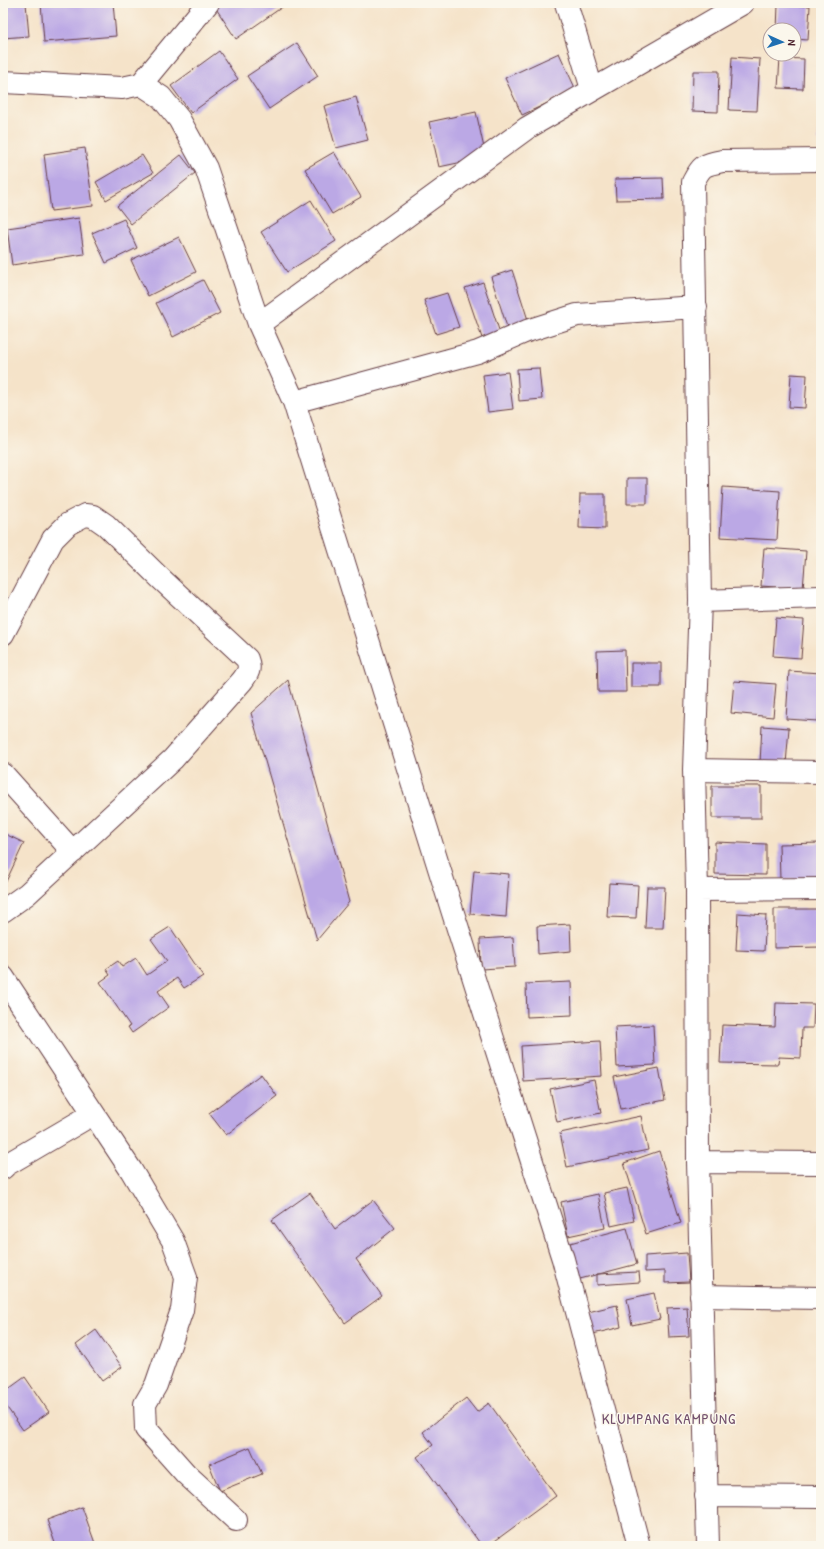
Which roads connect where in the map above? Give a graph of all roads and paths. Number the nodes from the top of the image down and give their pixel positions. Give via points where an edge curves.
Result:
1 (208, 3) edge
2 (566, 3) edge
3 (744, 3) edge
4 (3, 82) edge
5 (141, 84) junction
6 (592, 89) junction
7 (821, 160) edge
8 (696, 307) junction
9 (259, 324) junction
10 (294, 402) junction
11 (821, 596) edge
12 (700, 601) junction
13 (3, 634) edge
14 (694, 770) junction
15 (821, 772) edge
16 (3, 774) edge
17 (73, 852) junction
18 (821, 889) edge
19 (697, 890) junction
20 (3, 911) edge
21 (3, 978) edge
22 (93, 1114) junction
23 (698, 1162) junction
24 (821, 1163) edge
25 (3, 1168) edge
26 (701, 1296) junction
27 (821, 1298) edge
28 (706, 1496) junction
29 (821, 1497) edge
30 (236, 1520) dead end
31 (638, 1546) edge
32 (708, 1546) edge

1 - 5 street
2 - 6 street
3 - 6 street
4 - 5 street via 122,88
5 - 9 street via 161,97 179,120 206,168
6 - 9 street via 527,128
7 - 8 street via 722,161 707,164 700,169 693,182
8 - 10 street via 577,315 527,331 478,352
8 - 12 street
9 - 10 street
10 - 31 street via 563,1260
11 - 12 street
12 - 14 street
13 - 17 street via 53,539 68,524 85,516 93,516 106,525 247,659 249,665 248,673 242,681 174,759
14 - 15 street
14 - 19 street
16 - 17 street
17 - 20 street via 27,894
18 - 19 street
19 - 23 street
21 - 22 street
22 - 25 street
22 - 30 street via 173,1241 186,1277 182,1310 156,1385 145,1404 146,1429 186,1474
23 - 24 street
23 - 26 street
26 - 27 street
26 - 28 street
28 - 29 street
28 - 32 street

